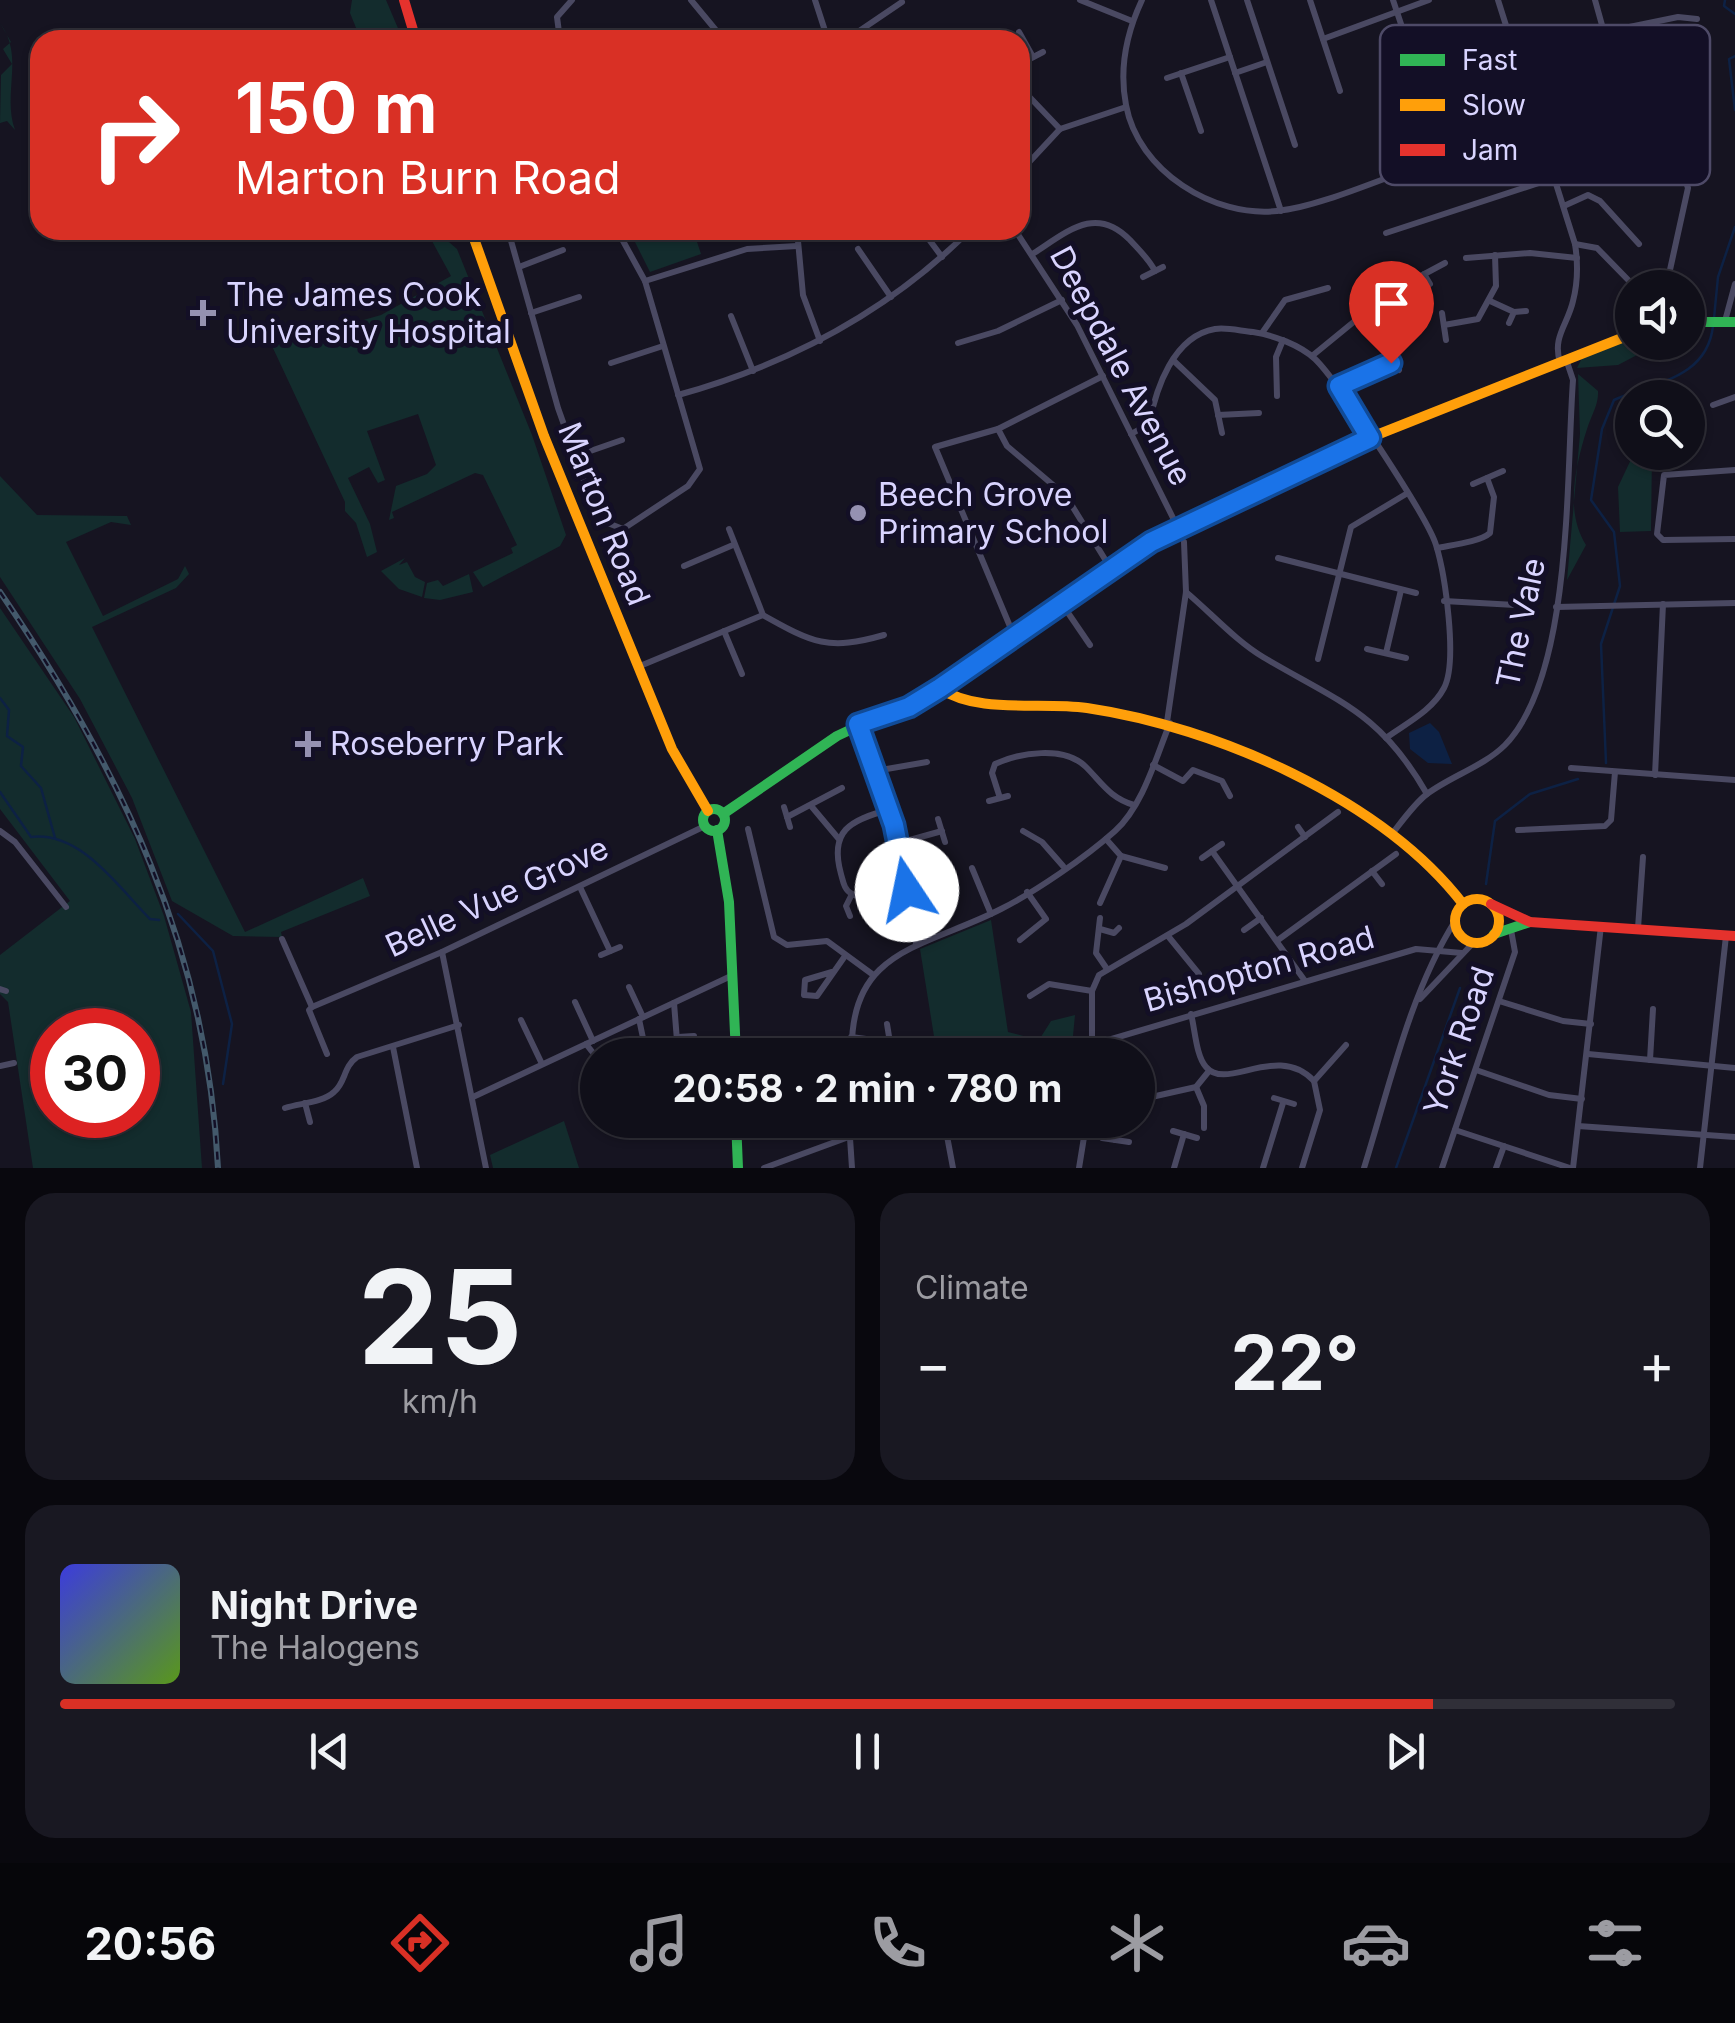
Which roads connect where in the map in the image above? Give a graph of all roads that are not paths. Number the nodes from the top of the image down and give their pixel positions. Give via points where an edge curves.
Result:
1 (404, 0) edge
2 (572, 0) edge
3 (691, 0) edge
4 (815, 0) edge
5 (1080, 0) edge
6 (1142, 0) edge
7 (1211, 0) edge
8 (1247, 0) edge
9 (1310, 0) edge
10 (1393, 0) edge
11 (1429, 0) edge
12 (1498, 0) edge
13 (1595, 0) edge
14 (902, 3) edge
15 (1398, 13) junction
16 (1696, 19) dead end
17 (1132, 21) junction
18 (1402, 25) edge
19 (1506, 25) edge
20 (1603, 25) edge
21 (1642, 25) edge
22 (413, 30) edge
23 (559, 30) edge
24 (713, 30) edge
25 (825, 30) edge
26 (861, 30) edge
27 (1323, 39) junction
28 (1030, 52) edge
29 (1044, 52) dead end
30 (1033, 57) junction
31 (1230, 57) junction
32 (1030, 59) edge
33 (1267, 62) junction
34 (1235, 72) junction
35 (1181, 73) junction
36 (1168, 78) dead end
37 (1340, 91) dead end
38 (1030, 98) edge
39 (1126, 107) junction
40 (1211, 119) dead end
41 (1060, 129) junction
42 (1295, 145) dead end
43 (1030, 161) edge
44 (1380, 179) edge
45 (1533, 185) edge
46 (1560, 185) edge
47 (1687, 185) edge
48 (1566, 205) junction
49 (1281, 211) junction
50 (1397, 230) junction
51 (1386, 233) dead end
52 (1400, 239) dead end
53 (473, 240) edge
54 (510, 240) edge
55 (623, 240) edge
56 (797, 240) edge
57 (929, 240) edge
58 (960, 240) edge
59 (1023, 240) edge
60 (1575, 244) junction
61 (1639, 244) dead end
62 (797, 246) junction
63 (858, 249) dead end
64 (563, 250) dead end
65 (1034, 253) junction
66 (1495, 254) junction
67 (942, 257) junction
68 (1466, 258) dead end
69 (1577, 258) junction
70 (1445, 264) dead end
71 (519, 267) junction
72 (1618, 270) edge
73 (1670, 270) edge
74 (1424, 274) junction
75 (1143, 277) dead end
76 (646, 282) junction
77 (1430, 284) dead end
78 (1735, 284) edge
79 (1328, 288) dead end
80 (579, 296) dead end
81 (891, 298) junction
82 (1062, 300) junction
83 (1490, 301) junction
84 (1526, 311) dead end
85 (1514, 312) junction
86 (530, 313) junction
87 (1442, 313) dead end
88 (731, 316) dead end
89 (1726, 321) edge
90 (1509, 323) dead end
91 (1444, 325) junction
92 (1262, 333) junction
93 (1284, 340) junction
94 (1446, 340) dead end
95 (820, 341) junction
96 (1615, 341) edge
97 (958, 343) dead end
98 (663, 346) junction
99 (1395, 354) dead end
100 (1312, 356) junction
101 (1174, 361) junction
102 (1563, 361) junction
103 (611, 363) dead end
104 (1391, 363) junction
105 (1399, 370) dead end
106 (753, 371) junction
107 (1103, 376) junction
108 (1339, 386) junction
109 (678, 395) junction
110 (1277, 396) dead end
111 (1735, 396) edge
112 (1713, 405) dead end
113 (1259, 413) dead end
114 (1218, 416) junction
115 (998, 429) junction
116 (1131, 434) junction
117 (1222, 434) dead end
118 (1370, 438) junction
119 (622, 440) dead end
120 (576, 456) junction
121 (1735, 470) edge
122 (1504, 471) dead end
123 (1487, 478) junction
124 (1473, 484) dead end
125 (1406, 494) junction
126 (1178, 528) junction
127 (729, 529) dead end
128 (1735, 539) edge
129 (1184, 542) dead end
130 (734, 545) junction
131 (1437, 548) junction
132 (1278, 558) dead end
133 (684, 566) dead end
134 (1111, 569) junction
135 (1340, 574) junction
136 (1401, 590) junction
137 (1186, 592) junction
138 (1416, 594) dead end
139 (1444, 601) junction
140 (1061, 603) junction
141 (1735, 603) edge
142 (1663, 604) junction
143 (1515, 605) dead end
144 (1556, 607) junction
145 (763, 615) junction
146 (724, 631) junction
147 (884, 635) dead end
148 (1014, 636) junction
149 (1090, 645) dead end
150 (1367, 649) dead end
151 (1386, 653) junction
152 (1406, 658) dead end
153 (1318, 659) dead end
154 (640, 666) junction
155 (742, 674) dead end
156 (940, 688) junction
157 (1169, 722) junction
158 (858, 724) junction
159 (1386, 738) junction
160 (926, 762) dead end
161 (1152, 765) junction
162 (1571, 768) dead end
163 (875, 771) junction
164 (1615, 772) junction
165 (1655, 774) junction
166 (1735, 778) edge
167 (825, 786) dead end
168 (842, 788) dead end
169 (1427, 794) junction
170 (831, 795) junction
171 (1230, 796) dead end
172 (989, 801) dead end
173 (1134, 805) junction
174 (784, 807) dead end
175 (812, 807) junction
176 (888, 810) junction
177 (708, 811) junction
178 (1338, 812) dead end
179 (723, 814) junction
180 (787, 817) junction
181 (938, 819) dead end
182 (790, 827) dead end
183 (711, 828) junction
184 (1298, 828) dead end
185 (748, 829) dead end
186 (1518, 830) dead end
187 (0, 831) edge
188 (942, 831) junction
189 (1023, 832) dead end
190 (1392, 834) junction
191 (1305, 837) junction
192 (838, 838) junction
193 (1106, 838) junction
194 (945, 842) dead end
195 (899, 843) junction
196 (1222, 844) dead end
197 (767, 845) dead end
198 (754, 849) junction
199 (1212, 851) junction
200 (1396, 854) dead end
201 (1121, 856) junction
202 (1643, 857) dead end
203 (1202, 858) dead end
204 (1063, 867) junction
205 (972, 868) dead end
206 (1165, 868) dead end
207 (1372, 871) junction
208 (1382, 884) dead end
209 (1238, 886) junction
210 (580, 888) junction
211 (907, 890) junction
212 (1027, 892) junction
213 (852, 894) junction
214 (1100, 903) dead end
215 (1463, 904) junction
216 (1491, 904) junction
217 (66, 908) dead end
218 (990, 914) junction
219 (850, 916) dead end
220 (1100, 918) dead end
221 (1261, 918) junction
222 (1455, 921) junction
223 (1530, 922) junction
224 (1601, 925) junction
225 (1120, 928) dead end
226 (1638, 928) junction
227 (1100, 929) junction
228 (1244, 930) dead end
229 (1511, 930) junction
230 (1494, 934) junction
231 (1730, 935) edge
232 (1168, 936) junction
233 (282, 939) dead end
234 (1020, 940) dead end
235 (1278, 940) junction
236 (1474, 942) junction
237 (916, 944) junction
238 (620, 947) dead end
239 (1436, 951) junction
240 (442, 952) junction
241 (610, 952) junction
242 (1462, 952) junction
243 (601, 956) dead end
244 (845, 956) junction
245 (1107, 969) junction
246 (832, 972) junction
247 (872, 974) junction
248 (1199, 974) dead end
249 (732, 976) junction
250 (1304, 981) junction
251 (629, 988) dead end
252 (1092, 991) junction
253 (1030, 996) dead end
254 (1500, 1000) junction
255 (575, 1002) dead end
256 (674, 1003) junction
257 (1414, 1006) junction
258 (1653, 1008) dead end
259 (310, 1009) junction
260 (1190, 1014) junction
261 (641, 1018) junction
262 (521, 1020) dead end
263 (886, 1024) dead end
264 (1591, 1024) junction
265 (458, 1025) junction
266 (694, 1036) dead end
267 (678, 1037) joint
268 (851, 1037) joint
269 (588, 1038) edge
270 (598, 1038) edge
271 (644, 1038) edge
272 (735, 1038) edge
273 (859, 1038) edge
274 (888, 1038) edge
275 (1092, 1038) edge
276 (1109, 1038) edge
277 (1332, 1045) dead end
278 (393, 1046) junction
279 (580, 1047) edge
280 (327, 1054) dead end
281 (1588, 1054) junction
282 (1650, 1060) junction
283 (14, 1064) dead end
284 (542, 1064) junction
285 (0, 1066) edge
286 (1712, 1066) junction
287 (1735, 1068) edge
288 (1476, 1070) junction
289 (1209, 1071) junction
290 (1314, 1081) junction
291 (1196, 1088) junction
292 (473, 1096) junction
293 (1155, 1096) edge
294 (1274, 1098) dead end
295 (1582, 1099) junction
296 (1216, 1102) dead end
297 (1283, 1102) junction
298 (305, 1103) junction
299 (1294, 1104) dead end
300 (1204, 1106) junction
301 (285, 1108) dead end
302 (310, 1122) dead end
303 (1578, 1126) junction
304 (1204, 1128) dead end
305 (1455, 1130) junction
306 (1173, 1131) dead end
307 (1184, 1134) junction
308 (1703, 1135) junction
309 (1735, 1137) edge
310 (737, 1138) edge
311 (850, 1138) joint
312 (947, 1138) edge
313 (1084, 1138) edge
314 (1102, 1138) dead end
315 (1196, 1138) dead end
316 (1115, 1140) joint
317 (1129, 1142) dead end
318 (1504, 1146) junction
319 (774, 1166) edge
320 (417, 1168) edge
321 (486, 1168) edge
322 (738, 1168) edge
323 (764, 1168) edge
324 (852, 1168) edge
325 (953, 1168) edge
326 (1079, 1168) edge
327 (1174, 1168) edge
328 (1263, 1168) edge
329 (1302, 1168) edge
330 (1364, 1168) edge
331 (1442, 1168) edge
332 (1496, 1168) edge
333 (1572, 1168) edge
334 (1700, 1168) edge

1 - 22 street
2 - 23 street via 557,17
3 - 24 street
4 - 25 street
5 - 17 street
6 - 17 street
7 - 31 street
8 - 33 street
9 - 27 street
10 - 15 street
11 - 15 street
12 - 19 street, The Vale
13 - 20 street
14 - 26 street
15 - 18 street
15 - 27 street
16 - 21 street
17 - 39 street via 1125,46
27 - 37 street
28 - 30 street
29 - 30 street
30 - 32 street
31 - 34 street
31 - 35 street
33 - 34 street
33 - 42 street
34 - 49 street
35 - 36 street
35 - 40 street via 1199,127
38 - 41 street
39 - 41 street
39 - 49 street via 1155,158 1188,189 1231,208
41 - 43 street
44 - 49 street
45 - 50 street
46 - 48 street, The Vale
47 - 73 street
48 - 60 street, The Vale
48 - 61 street via 1588,195 1600,201
50 - 51 street
50 - 52 street
53 - 154 street, Marton Road via 490,298
54 - 71 street
55 - 76 street
56 - 62 street
57 - 67 street
58 - 67 street
59 - 65 street, Deepdale Avenue
60 - 69 street, The Vale
60 - 72 street via 1597,248
62 - 76 street via 747,248
62 - 95 street via 803,295
63 - 81 street
64 - 71 street
65 - 75 street via 1080,223 1102,220 1159,269
65 - 82 street, Deepdale Avenue
66 - 68 street
66 - 69 street
66 - 83 street via 1498,275
67 - 81 street
69 - 102 street, The Vale via 1572,306 1557,336
70 - 74 street
71 - 86 street
74 - 77 street
74 - 100 street via 1389,293
76 - 98 street
78 - 89 street
79 - 92 street via 1284,300
80 - 86 street
81 - 95 street
82 - 97 street
82 - 107 street, Deepdale Avenue
83 - 85 street
83 - 91 street via 1473,323
84 - 85 street
85 - 90 street
86 - 120 street
87 - 91 street
88 - 106 street
91 - 94 street
92 - 93 street
92 - 101 street via 1217,328 1196,335
93 - 100 street
93 - 110 street via 1276,357
95 - 106 street
96 - 102 street
98 - 103 street
98 - 109 street
99 - 104 street
100 - 108 street
101 - 114 street via 1216,400
101 - 116 street via 1149,424
102 - 118 street
102 - 144 street, The Vale via 1572,380
104 - 105 street
104 - 108 street
106 - 109 street
107 - 115 street
107 - 116 street, Deepdale Avenue
108 - 118 street
109 - 120 street via 699,459 695,479 623,529 600,520
111 - 112 street
113 - 114 street
114 - 117 street
115 - 134 street via 1007,446 1066,496
115 - 148 street via 935,448
116 - 126 street, Deepdale Avenue
118 - 125 street
118 - 126 street
119 - 120 street
121 - 128 street via 1664,476 1657,534 1663,540
122 - 123 street
123 - 124 street
123 - 131 street via 1494,496 1490,534
125 - 131 street
125 - 135 street via 1351,526
126 - 134 street
127 - 130 street
129 - 137 street
130 - 133 street
130 - 145 street
131 - 139 street
132 - 135 street
134 - 140 street
135 - 136 street
135 - 153 street
136 - 138 street
136 - 151 street
137 - 157 street
137 - 159 street via 1260,656 1330,691
139 - 143 street
139 - 159 street via 1450,664 1444,688
140 - 148 street
140 - 149 street
141 - 142 street
142 - 144 street
142 - 165 street
144 - 169 street, The Vale via 1546,661 1519,727 1504,747
145 - 146 street
145 - 147 street via 826,646
146 - 154 street
146 - 155 street
148 - 156 street
150 - 151 street
151 - 152 street
154 - 177 street, Marton Road
156 - 157 street via 959,701 1054,703
156 - 158 street
157 - 161 street
157 - 190 street via 1258,757
158 - 163 street
158 - 179 street
159 - 169 street
160 - 163 street via 910,759
161 - 171 street via 1183,781 1193,770 1222,781
161 - 173 street
162 - 164 street
163 - 176 street
164 - 165 street
164 - 186 street via 1605,826
165 - 166 street
167 - 170 street
168 - 170 street
169 - 190 street, The Vale
170 - 175 street
172 - 173 street via 1004,797 993,768 1028,753 1076,760 1104,789
173 - 193 street
174 - 180 street
175 - 180 street
175 - 192 street
176 - 192 street via 865,816
176 - 195 street
177 - 179 street
177 - 183 street
178 - 191 street
179 - 183 street via 724,824
180 - 182 street
181 - 188 street
183 - 210 street, Belle Vue Grove
183 - 249 street via 729,902
184 - 191 street
185 - 198 street
187 - 217 street
188 - 194 street
188 - 195 street
189 - 204 street
190 - 215 street
191 - 209 street
192 - 213 street via 835,854
193 - 201 street
193 - 204 street
195 - 211 street
196 - 199 street
197 - 198 street
198 - 244 street via 774,937 786,945 821,940
199 - 203 street
199 - 209 street
200 - 207 street
201 - 206 street
201 - 214 street
202 - 226 street
204 - 212 street
205 - 218 street
207 - 208 street
207 - 235 street
209 - 221 street
209 - 232 street
210 - 240 street, Belle Vue Grove
210 - 241 street
211 - 213 street
211 - 237 street
212 - 218 street
212 - 234 street via 1046,920
213 - 219 street
215 - 216 street
215 - 222 street
216 - 223 street
216 - 230 street via 1498,918
218 - 237 street
220 - 227 street
221 - 228 street
221 - 235 street
222 - 236 street
222 - 239 street
223 - 224 street
223 - 229 street
224 - 226 street
224 - 264 street
225 - 227 street
226 - 231 street
227 - 245 street via 1096,953
229 - 230 street
229 - 254 street, York Road via 1517,944
230 - 236 street
231 - 286 street
232 - 245 street
232 - 248 street
233 - 259 street
235 - 250 street
236 - 242 street
237 - 247 street
238 - 241 street
239 - 242 street, Bishopton Road
239 - 250 street, Bishopton Road via 1416,950
239 - 257 street
240 - 259 street, Belle Vue Grove
240 - 265 street
241 - 243 street
242 - 257 street
244 - 246 street
244 - 247 street
245 - 252 street
246 - 246 street via 818,996 804,995 804,980
247 - 268 street
249 - 256 street
249 - 272 street
250 - 260 street, Bishopton Road
251 - 261 street
252 - 253 street via 1048,984
252 - 275 street
254 - 264 street
254 - 288 street, York Road
255 - 269 street
256 - 261 street
256 - 267 street
257 - 330 street
258 - 282 street
259 - 280 street
260 - 276 street, Bishopton Road
260 - 289 street
261 - 270 street
261 - 271 street
262 - 284 street
263 - 274 street
264 - 281 street
265 - 278 street
265 - 292 street
266 - 267 street
268 - 273 street
277 - 290 street via 1344,1049
278 - 298 street via 351,1061 334,1093
278 - 320 street
279 - 284 street
281 - 282 street
281 - 295 street
282 - 286 street
283 - 285 street
284 - 292 street
286 - 287 street
286 - 308 street
288 - 295 street
288 - 305 street, York Road
289 - 290 street via 1290,1064
289 - 291 street
290 - 329 street via 1320,1110
291 - 293 street
291 - 300 street
292 - 321 street
294 - 297 street
295 - 303 street
296 - 300 street
297 - 299 street
297 - 328 street
298 - 301 street
298 - 302 street
300 - 304 street
303 - 308 street
303 - 333 street
305 - 318 street
305 - 331 street, York Road
306 - 307 street
307 - 315 street
307 - 327 street
308 - 309 street
308 - 334 street
310 - 322 street
311 - 319 street
311 - 324 street
312 - 325 street
313 - 326 street
314 - 316 street
316 - 317 street
318 - 332 street
318 - 333 street
319 - 323 street

